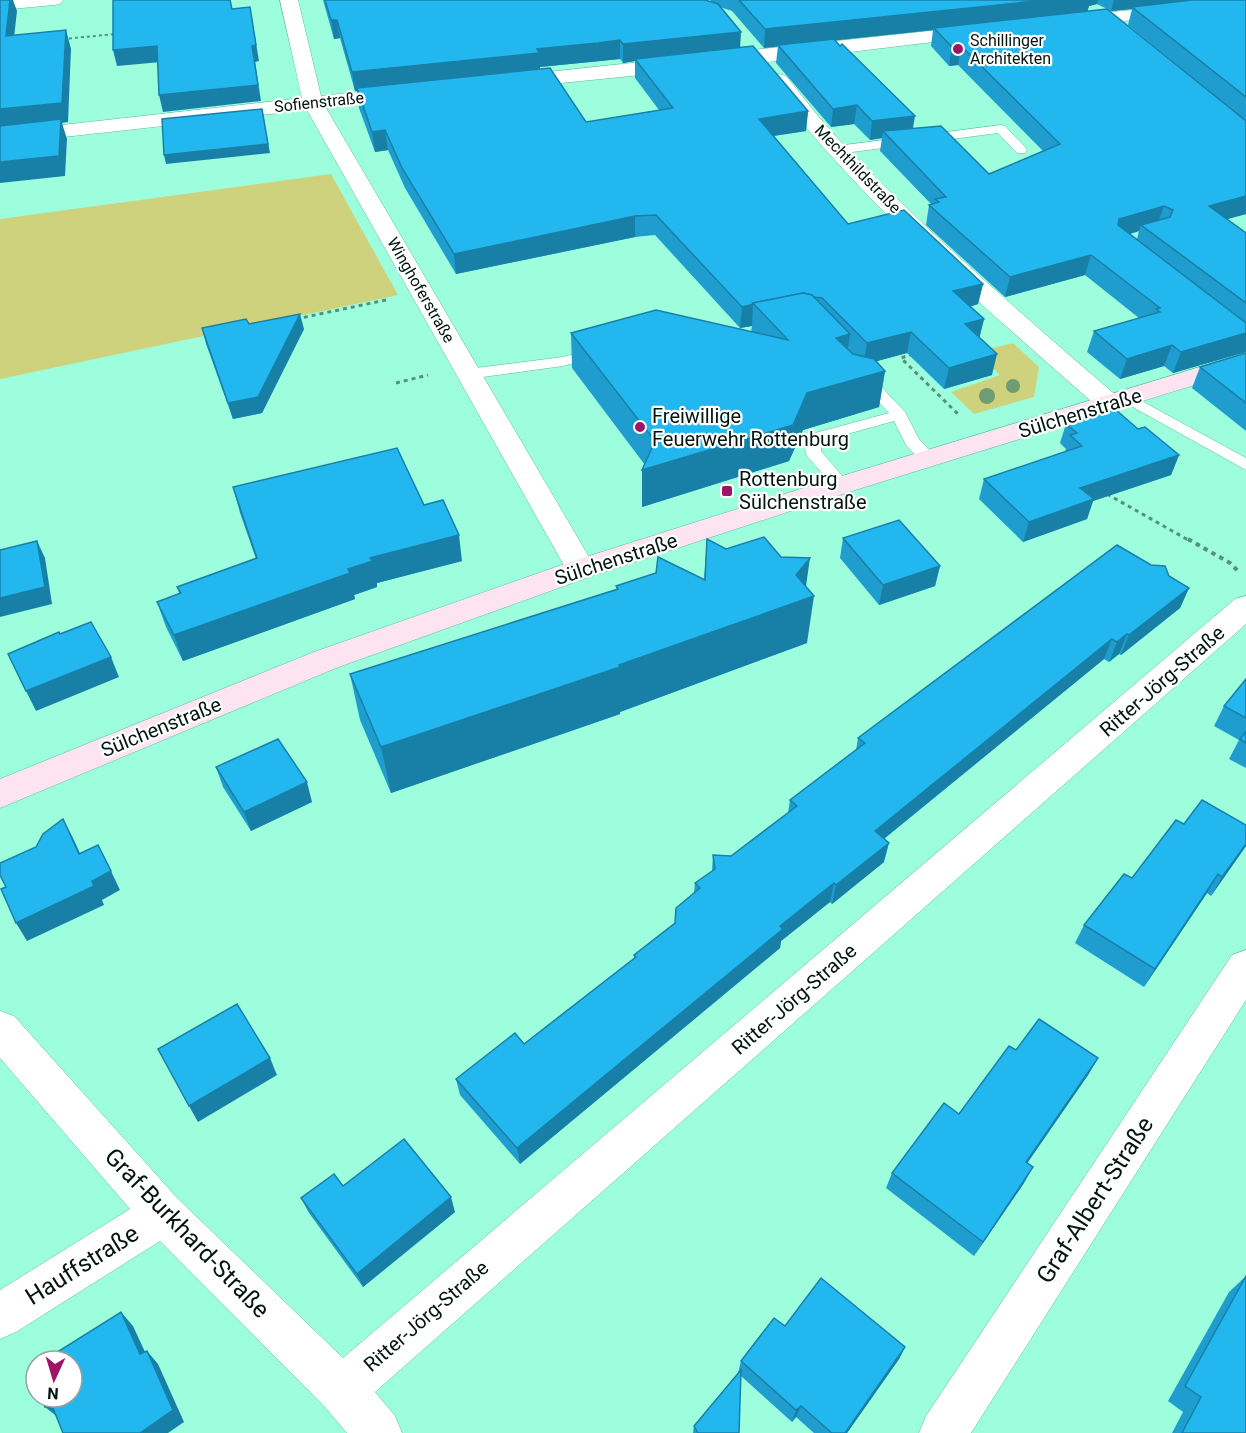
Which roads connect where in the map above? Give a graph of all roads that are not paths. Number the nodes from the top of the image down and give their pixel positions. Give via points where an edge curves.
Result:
1 (54, 0) edge
2 (289, 0) edge
3 (1084, 0) edge
4 (1246, 4) edge
5 (0, 5) edge
6 (1105, 18) junction
7 (1048, 24) edge
8 (991, 30) edge
9 (1124, 33) edge
10 (753, 49) junction
11 (488, 84) edge
12 (418, 92) edge
13 (313, 102) junction
14 (0, 138) edge
15 (837, 150) junction
16 (1021, 150) dead end
17 (609, 350) edge
18 (1246, 361) edge
19 (852, 366) edge
20 (468, 374) junction
21 (1118, 401) junction
22 (899, 415) junction
23 (929, 459) junction
24 (1246, 465) edge
25 (842, 485) junction
26 (581, 569) junction
27 (1246, 607) edge
28 (0, 794) edge
29 (1246, 967) edge
30 (0, 1029) edge
31 (163, 1214) junction
32 (0, 1316) edge
33 (342, 1390) junction
34 (378, 1433) edge
35 (944, 1433) edge

1 - 5 street
2 - 13 street, Winghoferstraße
3 - 6 street
4 - 6 street
6 - 7 street
6 - 9 street
8 - 10 street
10 - 11 street
10 - 15 street, Mechthildstraße
12 - 13 street, Sofienstraße
13 - 14 street, Sofienstraße
13 - 20 street, Winghoferstraße
15 - 16 lane via 1001,129
15 - 21 street, Mechthildstraße via 1026,333
17 - 20 lane via 563,361
18 - 21 main road, Sülchenstraße
19 - 22 lane
20 - 26 street, Winghoferstraße
21 - 23 main road, Sülchenstraße
21 - 24 lane
22 - 23 lane via 912,441
22 - 25 lane via 814,438 813,452
23 - 25 main road, Sülchenstraße
25 - 26 main road, Sülchenstraße
26 - 28 main road, Sülchenstraße via 325,660
27 - 33 street, Ritter-Jörg-Straße
29 - 35 street, Graf-Albert-Straße
30 - 31 street, Graf-Burkhard-Straße
31 - 32 street, Hauffstraße
31 - 33 street, Graf-Burkhard-Straße
33 - 34 street, Graf-Burkhard-Straße

